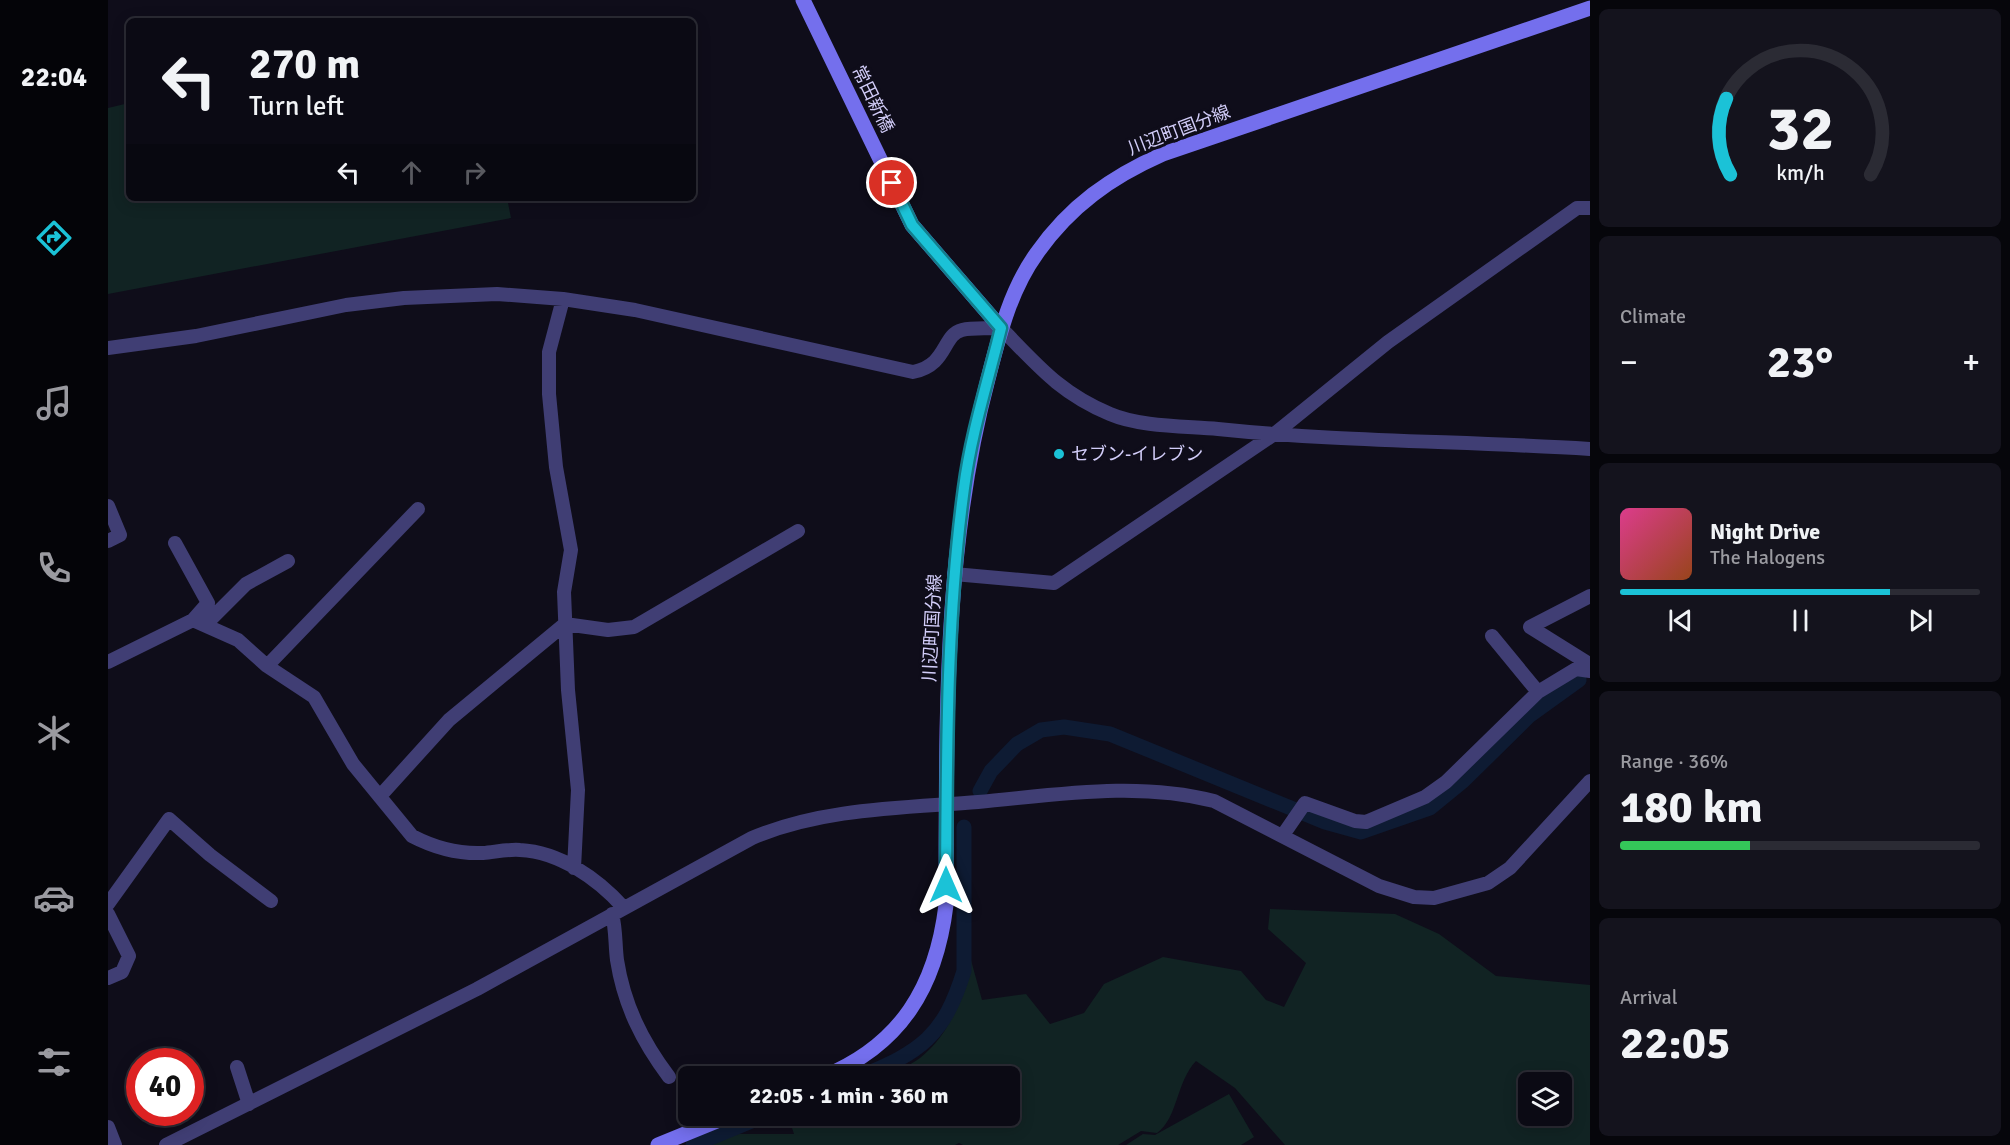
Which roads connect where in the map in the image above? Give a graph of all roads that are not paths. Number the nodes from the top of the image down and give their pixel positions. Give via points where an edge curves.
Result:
1 (803, 0) edge
2 (1590, 8) edge
3 (1590, 208) edge
4 (563, 299) junction
5 (1001, 328) junction
6 (108, 348) edge
7 (1273, 435) junction
8 (1590, 449) edge
9 (108, 506) edge
10 (418, 509) dead end
11 (798, 531) dead end
12 (108, 541) edge
13 (175, 543) dead end
14 (288, 561) dead end
15 (954, 574) junction
16 (1590, 596) edge
17 (199, 622) junction
18 (565, 624) junction
19 (1492, 636) dead end
20 (108, 662) edge
21 (267, 666) junction
22 (1588, 670) edge
23 (1538, 692) junction
24 (1590, 781) edge
25 (381, 795) junction
26 (946, 804) junction
27 (1283, 835) junction
28 (574, 868) junction
29 (271, 901) dead end
30 (108, 904) edge
31 (618, 910) junction
32 (108, 914) edge
33 (108, 978) edge
34 (848, 1066) edge
35 (237, 1067) dead end
36 (669, 1077) dead end
37 (249, 1104) junction
38 (705, 1126) edge
39 (108, 1127) edge
40 (115, 1145) edge
41 (166, 1145) edge
42 (658, 1145) edge

1 - 5 street, 常田新橋 via 912,225
2 - 5 street, 川辺町国分線 via 1174,150 1129,169 1092,195 1036,254
3 - 7 street via 1577,208 1388,342
4 - 5 street via 635,310 913,372 935,363 954,334
4 - 6 street via 497,294 404,298
4 - 18 street via 549,352 549,394 556,466 571,550 564,592
5 - 7 street via 1066,392 1113,416
5 - 15 street, 川辺町国分線 via 964,486
7 - 8 street
7 - 15 street via 1054,583
9 - 12 street via 120,536
10 - 21 street
11 - 18 street via 634,627 608,630
13 - 17 street via 208,603
14 - 17 street via 246,584
15 - 26 street, 川辺町国分線 via 947,684
16 - 22 street via 1530,627 1586,662
17 - 20 street
17 - 21 street via 238,640
18 - 25 street via 449,720
18 - 28 street via 578,790
19 - 23 street
21 - 25 street via 314,698 353,764
22 - 23 street via 1576,669
23 - 27 street via 1446,782 1425,797 1366,822 1305,803
24 - 27 street via 1510,868 1488,883 1434,898 1414,897 1379,886
25 - 28 street via 412,836 426,843 480,853 521,850
26 - 27 street via 1155,790 1214,801
26 - 31 street via 843,814 776,828
26 - 34 street, 川辺町国分線 via 943,926 922,992 883,1042
28 - 31 street via 603,884
29 - 30 street via 170,819
31 - 36 street via 617,960 636,1024 646,1048
31 - 37 street via 477,989
32 - 33 street via 129,956 122,972
35 - 37 street
37 - 41 street
38 - 42 street
39 - 40 street

